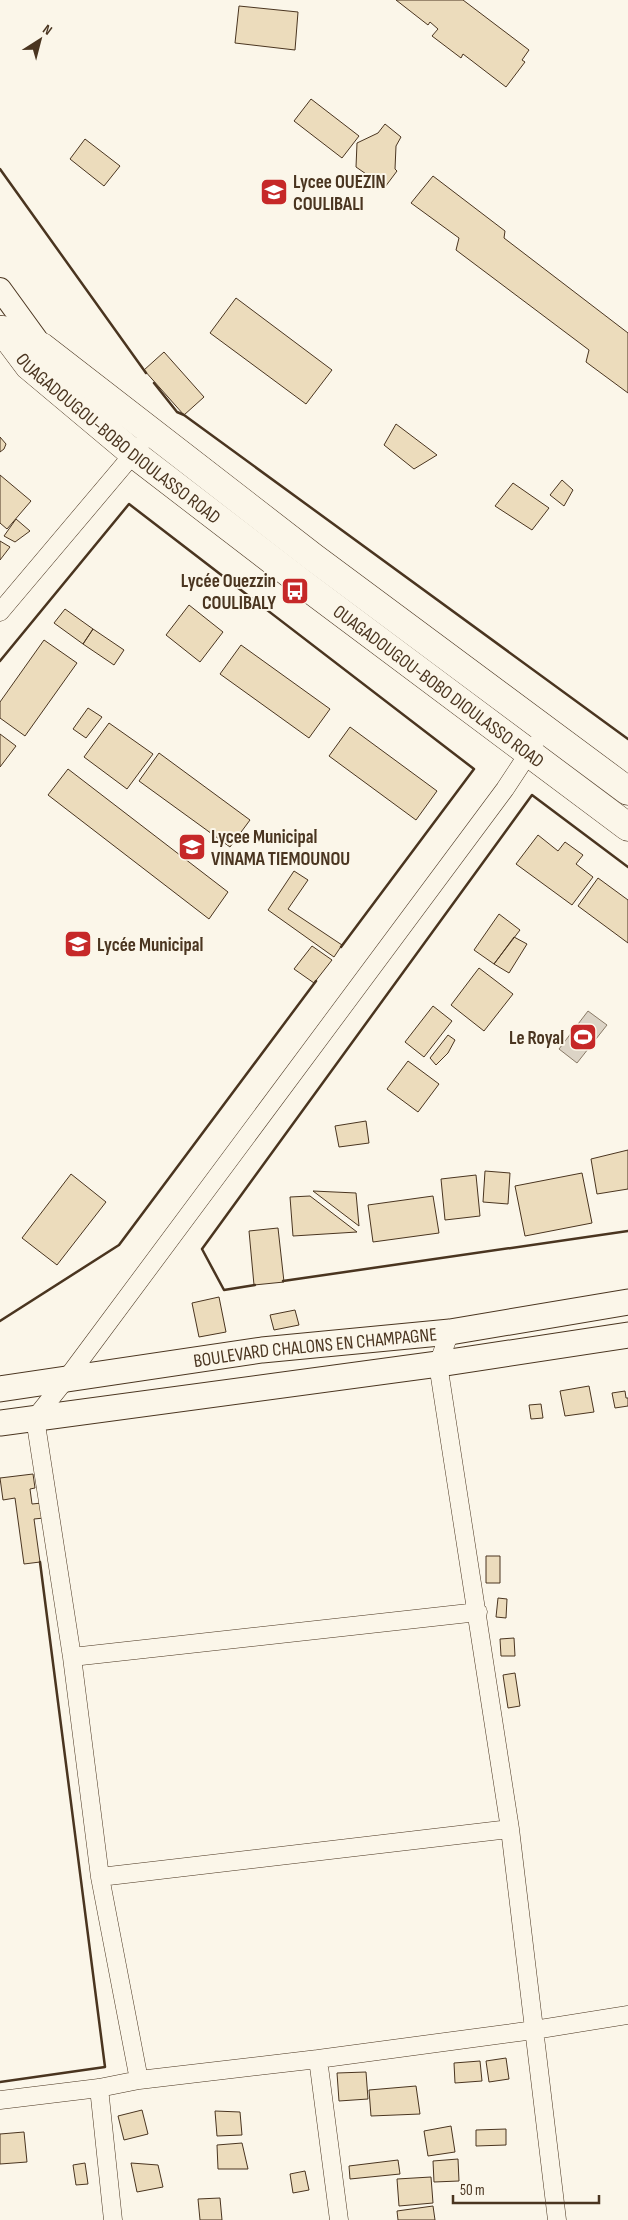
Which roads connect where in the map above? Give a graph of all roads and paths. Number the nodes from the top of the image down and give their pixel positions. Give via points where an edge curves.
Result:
1 (0, 289) edge
2 (1, 329) edge
3 (42, 347) junction
4 (152, 431) junction
5 (134, 454) junction
6 (0, 612) edge
7 (545, 729) junction
8 (529, 752) junction
9 (628, 791) edge
10 (628, 826) edge
11 (628, 1302) edge
12 (450, 1332) junction
13 (628, 1335) edge
14 (438, 1364) junction
15 (67, 1378) junction
16 (0, 1389) edge
17 (35, 1418) junction
18 (0, 1423) edge
19 (478, 1612) junction
20 (72, 1657) junction
21 (510, 1829) junction
22 (100, 1877) junction
23 (628, 2015) edge
24 (534, 2030) junction
25 (318, 2059) junction
26 (140, 2080) junction
27 (98, 2088) junction
28 (0, 2100) edge
29 (113, 2220) edge
30 (339, 2220) edge
31 (557, 2220) edge

1 - 3 street
2 - 3 highway, OUAGADOUGOU-BOBO DIOULASSO ROAD
2 - 5 highway, OUAGADOUGOU-BOBO DIOULASSO ROAD via 29,366
3 - 4 highway, OUAGADOUGOU-BOBO DIOULASSO ROAD
4 - 5 street
4 - 7 highway, OUAGADOUGOU-BOBO DIOULASSO ROAD via 313,557
5 - 6 street
5 - 8 highway, OUAGADOUGOU-BOBO DIOULASSO ROAD
7 - 8 street
7 - 9 highway, OUAGADOUGOU-BOBO DIOULASSO ROAD
8 - 10 highway, OUAGADOUGOU-BOBO DIOULASSO ROAD
8 - 15 street via 499,797
11 - 12 main road, BOULEVARD CHALONS EN CHAMPAGNE
12 - 14 street
12 - 15 main road, BOULEVARD CHALONS EN CHAMPAGNE via 262,1350
13 - 14 main road, BOULEVARD CHALONS EN CHAMPAGNE
14 - 17 main road, BOULEVARD CHALONS EN CHAMPAGNE
14 - 19 street
15 - 16 main road, BOULEVARD CHALONS EN CHAMPAGNE
15 - 17 street
17 - 18 main road, BOULEVARD CHALONS EN CHAMPAGNE
17 - 20 street
19 - 20 street
19 - 21 street
20 - 22 street
21 - 22 street
21 - 24 street
22 - 26 street
23 - 24 street
24 - 25 street
24 - 31 street
25 - 26 street
25 - 30 street
26 - 27 street
27 - 28 street
27 - 29 street

